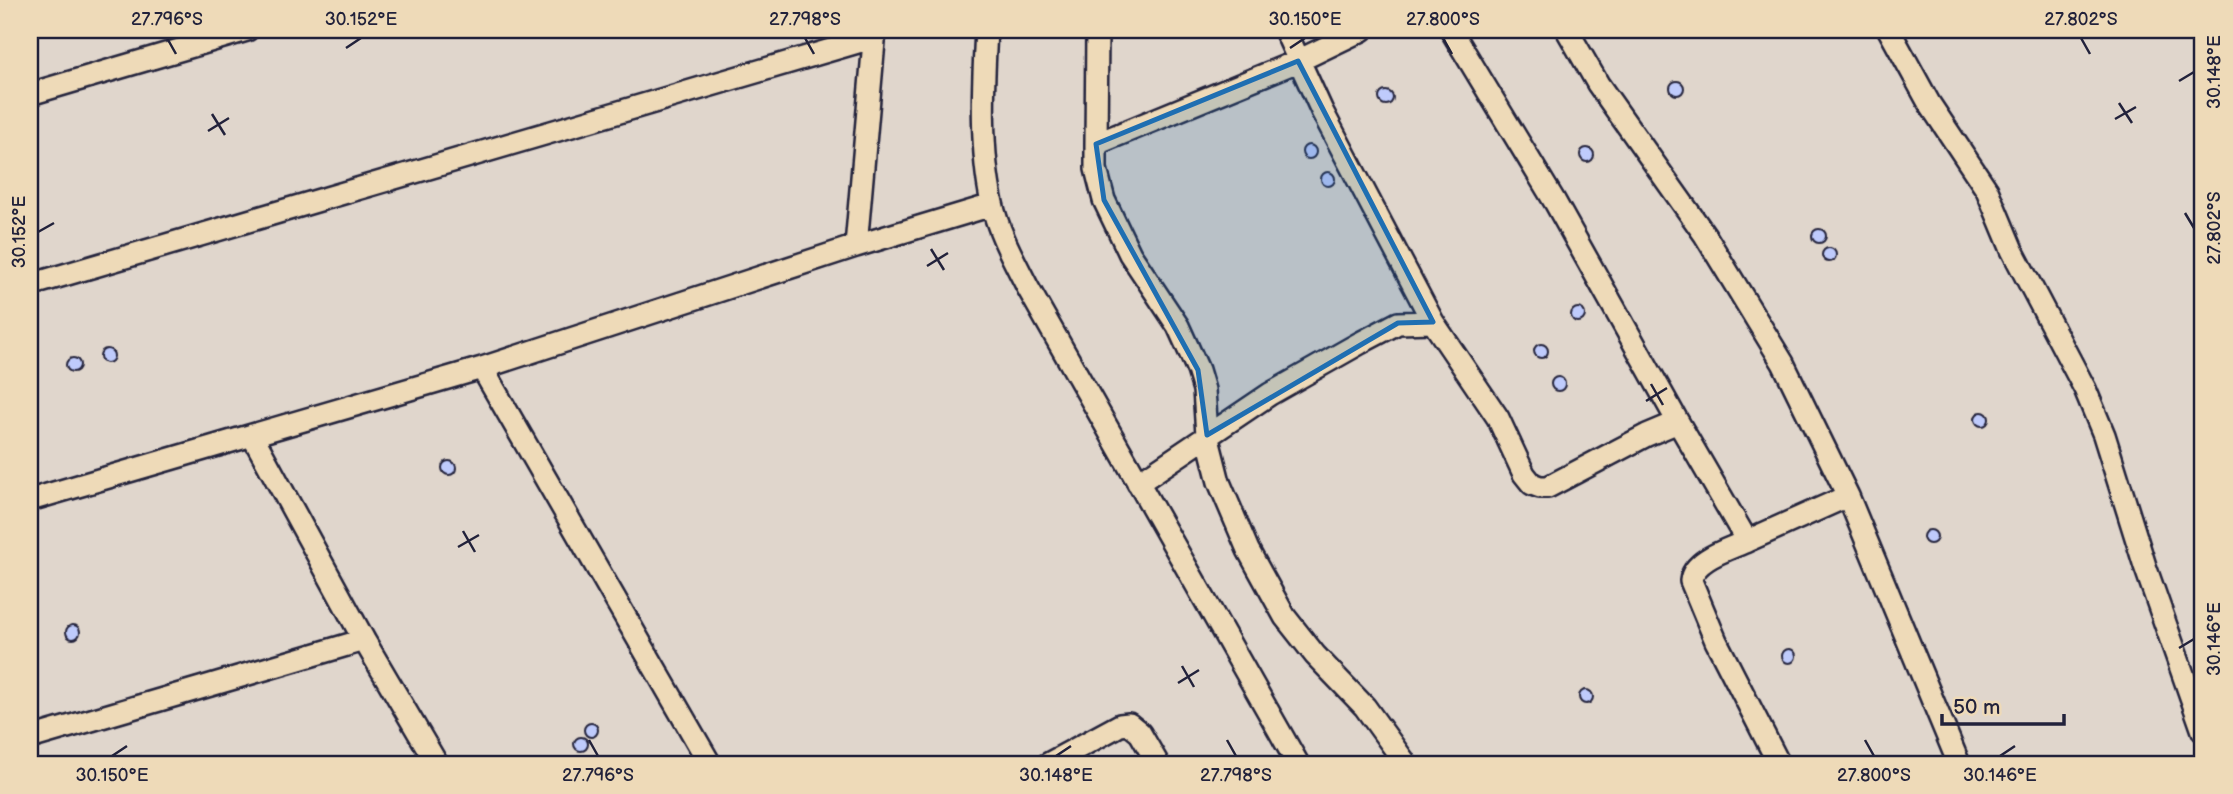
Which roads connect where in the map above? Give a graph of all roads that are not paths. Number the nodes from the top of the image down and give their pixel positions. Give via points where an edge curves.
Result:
1 (247, 30) edge
2 (986, 30) edge
3 (1097, 30) edge
4 (1285, 30) edge
5 (1362, 30) edge
6 (1451, 30) edge
7 (1567, 30) edge
8 (1889, 30) edge
9 (875, 33) edge
10 (1298, 61) junction
11 (30, 94) edge
12 (1096, 144) junction
13 (992, 205) junction
14 (856, 246) junction
15 (30, 285) edge
16 (1433, 322) junction
17 (482, 368) junction
18 (1678, 422) junction
19 (252, 435) junction
20 (1207, 435) junction
21 (1138, 483) junction
22 (1848, 496) junction
23 (30, 500) edge
24 (1748, 541) junction
25 (365, 640) junction
26 (2203, 731) edge
27 (30, 738) edge
28 (437, 764) edge
29 (710, 764) edge
30 (1048, 764) edge
31 (1158, 764) edge
32 (1298, 764) edge
33 (1406, 764) edge
34 (1779, 764) edge
35 (1959, 764) edge

1 - 11 street
2 - 13 street via 984,106
3 - 12 street
4 - 10 street
5 - 10 street
6 - 18 street via 1555,202
7 - 22 street via 1598,84 1705,235 1783,363
8 - 26 street via 1929,103 1987,190 2012,250 2085,389
9 - 14 street
9 - 15 street
10 - 12 street
10 - 16 street
12 - 20 street via 1096,169 1104,200 1130,254 1178,326 1198,370
13 - 14 street
13 - 21 street via 1028,288
14 - 17 street
16 - 18 street via 1498,418 1532,484 1548,487
16 - 20 street via 1398,323 1270,394
17 - 19 street
17 - 29 street
18 - 24 street
19 - 23 street
19 - 25 street
20 - 21 street
20 - 33 street via 1219,482 1248,550 1285,617 1365,707
21 - 32 street
22 - 24 street
22 - 35 street
24 - 34 street via 1698,566 1691,582
25 - 27 street
25 - 28 street
30 - 31 street via 1120,724 1129,724 1140,733

